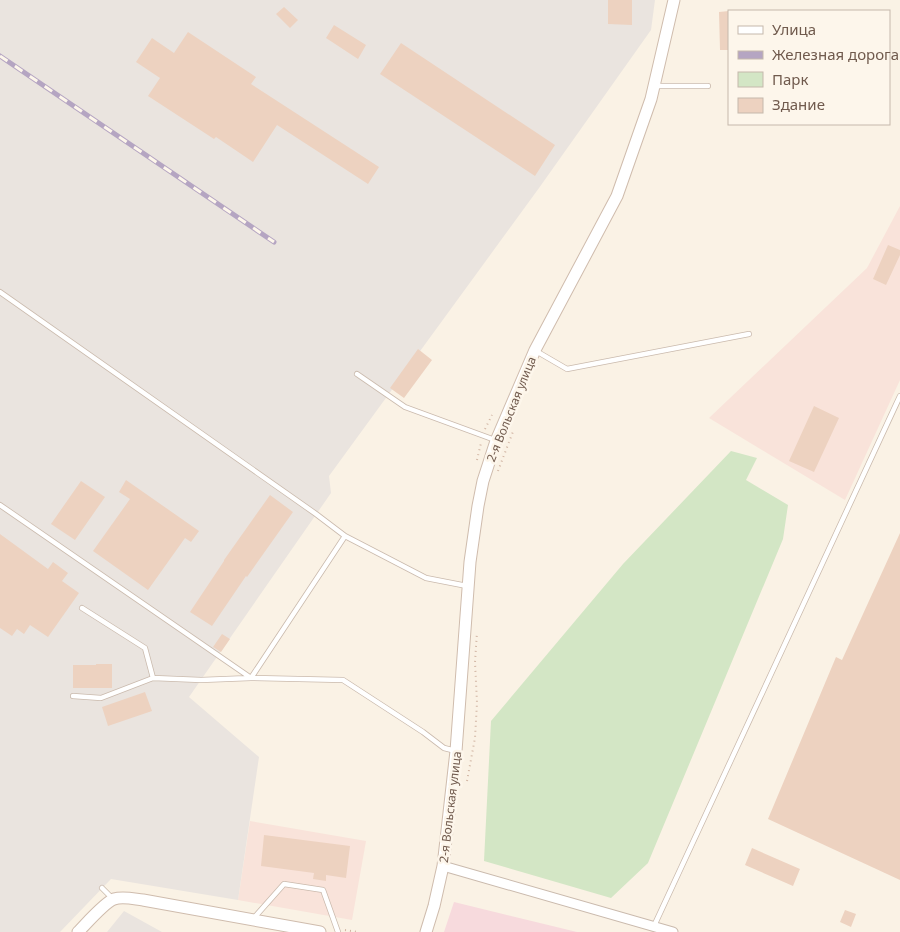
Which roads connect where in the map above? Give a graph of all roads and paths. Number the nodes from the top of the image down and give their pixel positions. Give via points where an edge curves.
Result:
1 (674, 0) edge
2 (653, 86) junction
3 (708, 86) dead end
4 (0, 292) edge
5 (749, 334) dead end
6 (535, 350) junction
7 (357, 374) dead end
8 (900, 396) edge
9 (516, 424) dead end
10 (496, 440) junction
11 (496, 478) dead end
12 (0, 505) edge
13 (345, 536) junction
14 (468, 586) junction
15 (82, 608) dead end
16 (476, 633) dead end
17 (153, 678) junction
18 (251, 678) junction
19 (72, 696) dead end
20 (456, 751) junction
21 (468, 781) dead end
22 (443, 866) junction
23 (102, 888) dead end
24 (113, 899) junction
25 (252, 920) junction
26 (654, 926) junction
27 (78, 932) edge
28 (320, 932) edge
29 (338, 932) edge
30 (426, 932) edge
31 (673, 932) edge

1 - 2 main road, 2-я Вольская улица
2 - 3 lane
2 - 6 main road, 2-я Вольская улица via 617,196
4 - 13 lane
5 - 6 lane via 567,369
6 - 10 main road, 2-я Вольская улица
7 - 10 lane via 405,407
8 - 26 lane
9 - 11 path
10 - 14 main road, 2-я Вольская улица via 478,506
12 - 18 lane
13 - 14 lane via 426,578
13 - 18 lane
14 - 20 main road, 2-я Вольская улица
15 - 17 lane via 145,648
16 - 21 path via 475,738
17 - 18 lane
17 - 19 lane via 101,698
18 - 20 lane via 342,680 444,748
20 - 22 main road, 2-я Вольская улица
22 - 26 street
22 - 30 main road, 2-я Вольская улица
23 - 24 lane
24 - 25 main road via 143,900
24 - 27 main road
25 - 28 main road
25 - 29 lane via 284,884 323,890
26 - 31 street

